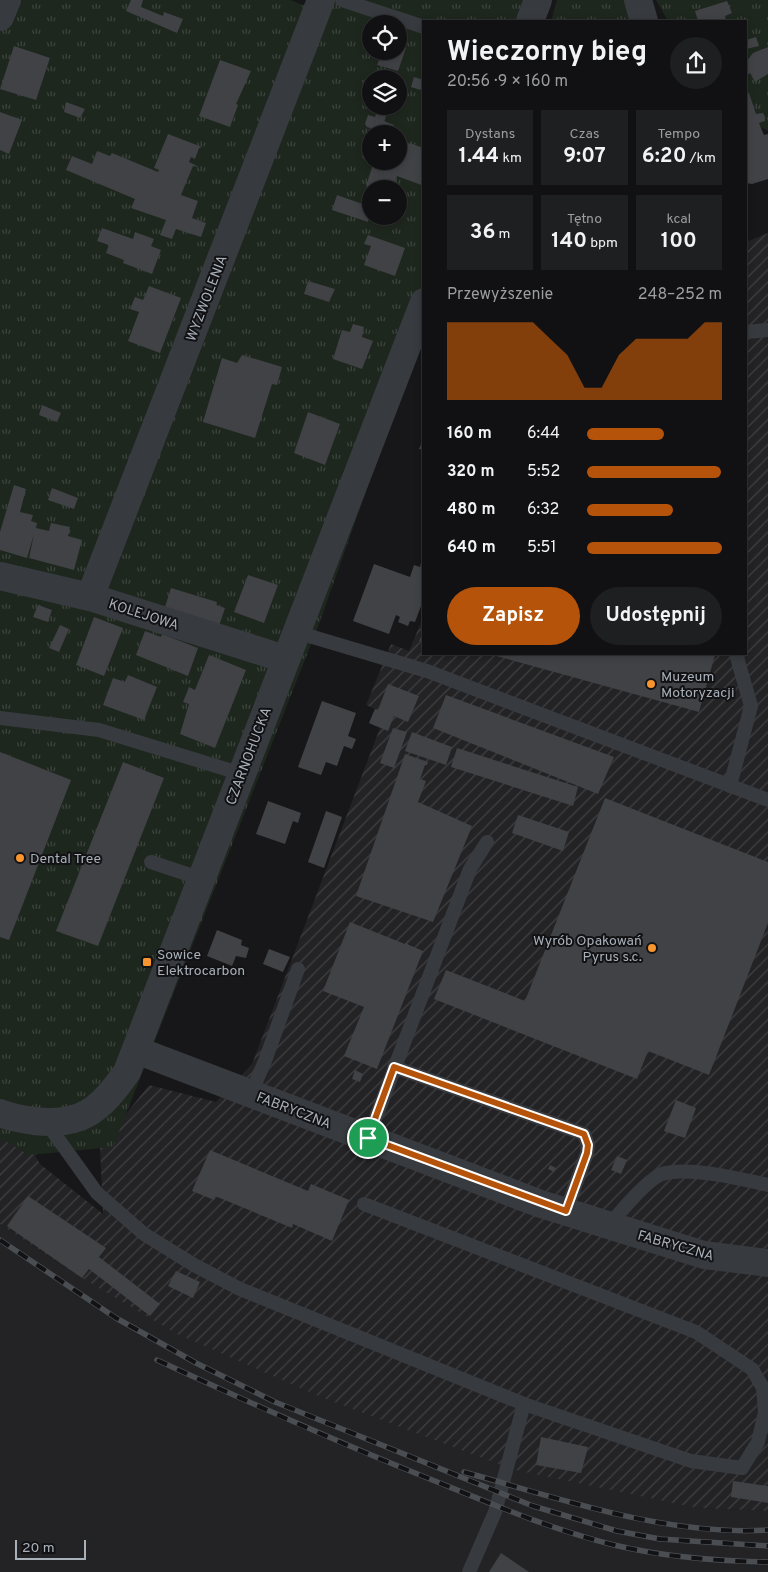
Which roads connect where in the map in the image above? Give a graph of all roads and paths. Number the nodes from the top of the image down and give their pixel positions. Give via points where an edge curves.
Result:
1 (7, 0) edge
2 (321, 0) edge
3 (342, 0) edge
4 (538, 0) edge
5 (638, 0) edge
6 (0, 17) edge
7 (530, 20) edge
8 (644, 20) edge
9 (422, 26) edge
10 (422, 307) edge
11 (768, 330) edge
12 (747, 332) edge
13 (0, 576) edge
14 (90, 597) junction
15 (296, 632) junction
16 (736, 655) edge
17 (285, 659) junction
18 (0, 718) edge
19 (242, 774) junction
20 (730, 786) junction
21 (768, 800) edge
22 (487, 842) dead end
23 (151, 862) dead end
24 (202, 878) junction
25 (298, 969) dead end
26 (136, 1050) junction
27 (394, 1067) junction
28 (251, 1093) junction
29 (0, 1114) edge
30 (46, 1122) junction
31 (368, 1138) junction
32 (768, 1186) edge
33 (364, 1204) dead end
34 (566, 1211) junction
35 (610, 1225) junction
36 (768, 1263) edge
37 (524, 1404) junction
38 (469, 1572) edge

1 - 6 street
2 - 14 street, WYZWOLENIA
3 - 9 lane
4 - 7 street
5 - 8 street
10 - 15 street, CZARNOHUCKA
11 - 12 lane
13 - 14 street, KOLEJOWA
14 - 17 street, KOLEJOWA
15 - 17 street, CZARNOHUCKA
15 - 20 lane via 427,671
16 - 20 lane via 751,706
17 - 19 street, CZARNOHUCKA
18 - 19 lane via 99,730
19 - 24 street, CZARNOHUCKA
20 - 21 lane
22 - 27 lane via 470,869
23 - 24 lane
24 - 26 street, CZARNOHUCKA
25 - 28 lane
26 - 28 street, FABRYCZNA
26 - 30 street, CZARNOHUCKA via 127,1072 98,1107 83,1117
27 - 31 lane
27 - 34 lane via 584,1134 587,1153
28 - 31 street, FABRYCZNA
29 - 30 street, CZARNOHUCKA
30 - 37 lane via 97,1193 144,1234 194,1265 240,1289
31 - 34 street, FABRYCZNA
32 - 35 lane via 695,1172 661,1174 632,1199
33 - 37 lane via 696,1332 752,1369 763,1388 765,1412 758,1442 742,1468 691,1461
34 - 35 street, FABRYCZNA
35 - 36 street, FABRYCZNA via 704,1255
37 - 38 lane via 495,1512

